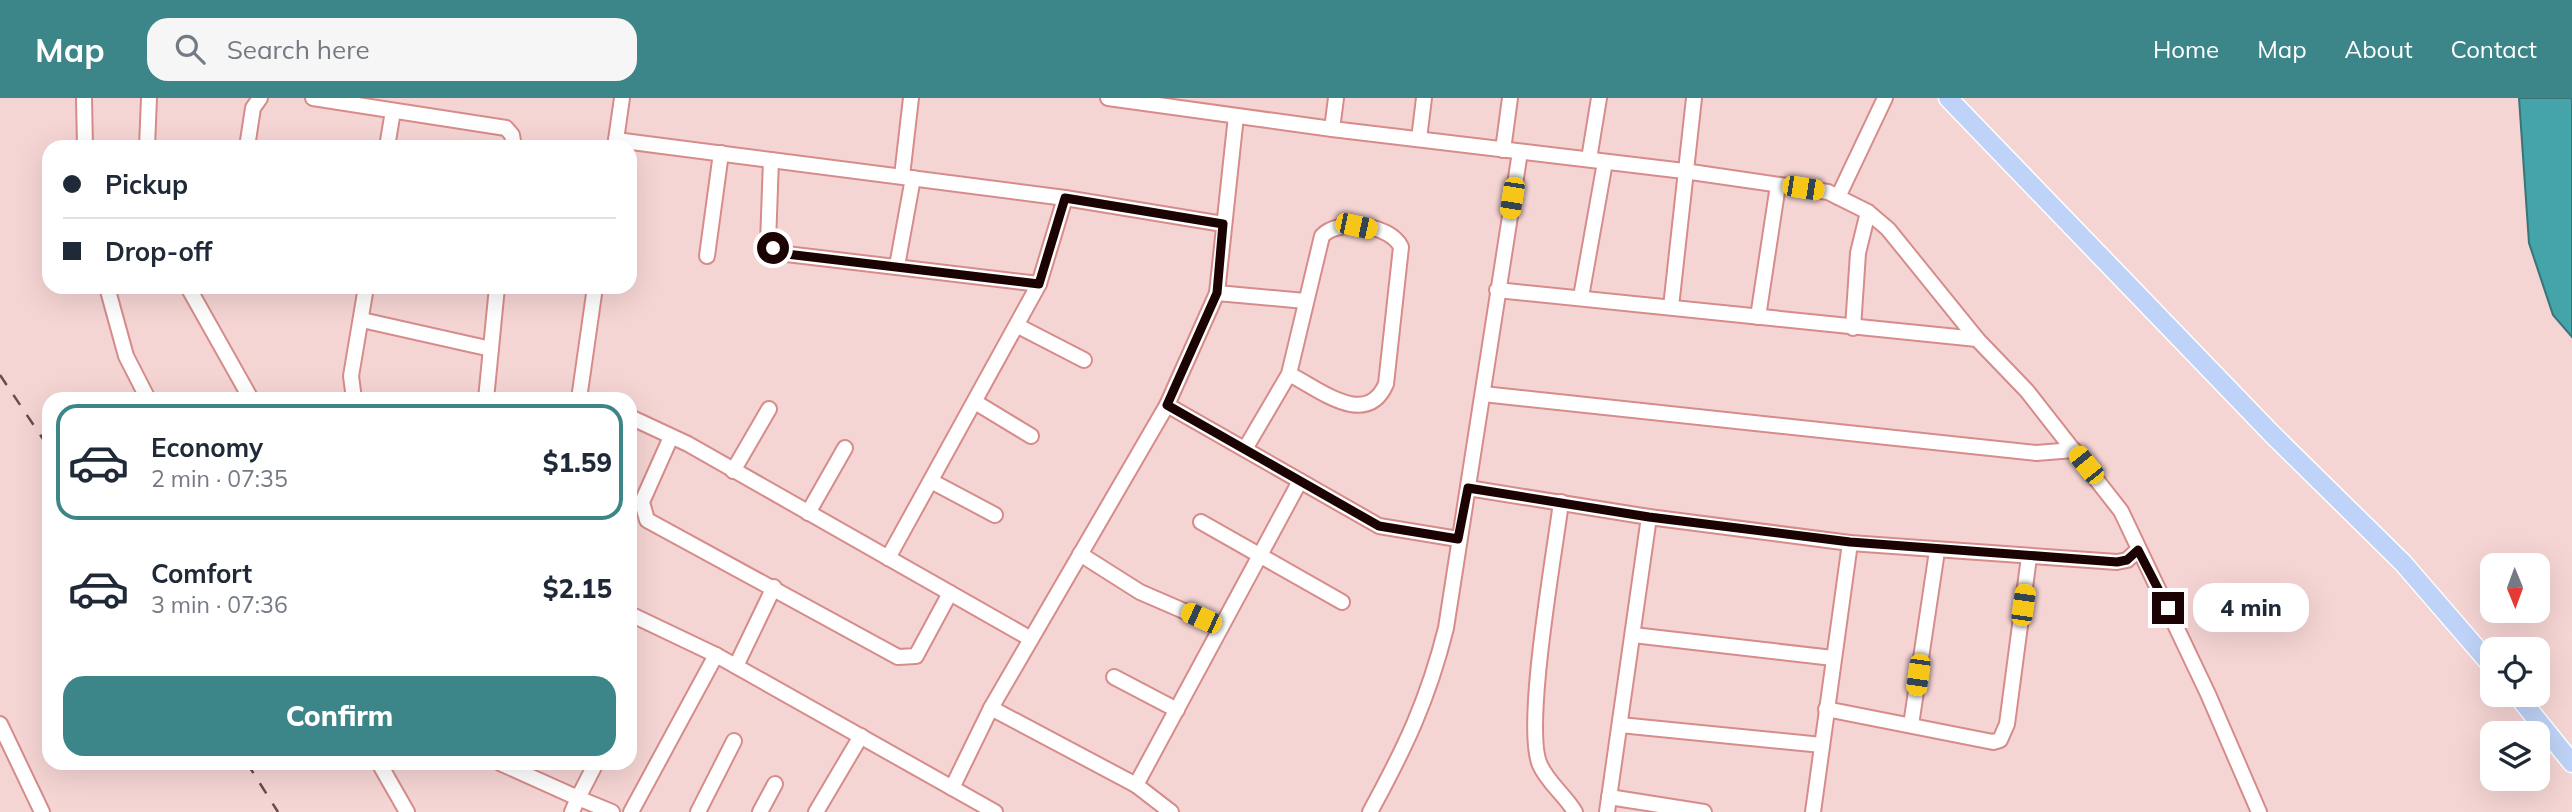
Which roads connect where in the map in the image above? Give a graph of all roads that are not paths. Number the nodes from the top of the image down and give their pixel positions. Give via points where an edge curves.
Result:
1 (84, 98) edge
2 (149, 98) edge
3 (260, 98) edge
4 (313, 98) edge
5 (622, 98) edge
6 (911, 98) edge
7 (1108, 98) edge
8 (1336, 98) edge
9 (1424, 98) edge
10 (1510, 98) edge
11 (1599, 98) edge
12 (1694, 98) edge
13 (1885, 98) edge
14 (1948, 98) edge
15 (393, 111) junction
16 (1236, 116) junction
17 (1332, 129) junction
18 (1419, 139) junction
19 (85, 140) edge
20 (147, 140) edge
21 (248, 140) edge
22 (388, 140) edge
23 (513, 140) edge
24 (616, 140) edge
25 (637, 146) edge
26 (1503, 150) junction
27 (1520, 152) junction
28 (721, 153) junction
29 (1590, 159) junction
30 (771, 160) junction
31 (1605, 162) junction
32 (1684, 171) junction
33 (907, 177) junction
34 (1778, 185) junction
35 (1838, 197) junction
36 (1065, 198) junction
37 (1868, 212) junction
38 (1223, 224) junction
39 (707, 256) dead end
40 (897, 266) junction
41 (1039, 284) junction
42 (1497, 290) junction
43 (1217, 293) junction
44 (109, 294) edge
45 (192, 294) edge
46 (365, 294) edge
47 (496, 294) edge
48 (594, 294) edge
49 (1581, 297) junction
50 (1305, 301) junction
51 (1671, 307) junction
52 (1758, 317) junction
53 (362, 320) junction
54 (1018, 326) junction
55 (1853, 328) junction
56 (1977, 339) junction
57 (491, 349) junction
58 (1084, 360) dead end
59 (1289, 374) junction
60 (144, 392) edge
61 (247, 392) edge
62 (353, 392) edge
63 (487, 392) edge
64 (580, 392) edge
65 (1483, 394) junction
66 (975, 402) junction
67 (1167, 405) junction
68 (769, 409) dead end
69 (637, 420) edge
70 (1031, 436) dead end
71 (671, 437) junction
72 (845, 448) dead end
73 (1245, 449) junction
74 (2074, 450) junction
75 (733, 471) junction
76 (931, 481) junction
77 (1300, 481) junction
78 (1468, 488) junction
79 (1561, 502) junction
80 (808, 513) junction
81 (995, 515) dead end
82 (1649, 517) junction
83 (1201, 522) dead end
84 (1458, 539) junction
85 (1850, 542) junction
86 (2138, 550) junction
87 (1937, 551) junction
88 (1080, 554) junction
89 (1260, 556) junction
90 (2029, 557) junction
91 (888, 558) junction
92 (774, 587) junction
93 (950, 593) junction
94 (1342, 602) dead end
95 (637, 617) edge
96 (1221, 627) junction
97 (1633, 635) junction
98 (1031, 639) junction
99 (2480, 652) edge
100 (716, 655) junction
101 (1833, 658) junction
102 (736, 666) junction
103 (1114, 677) dead end
104 (2526, 707) edge
105 (991, 708) junction
106 (1826, 709) junction
107 (1177, 710) junction
108 (1620, 725) junction
109 (1910, 725) junction
110 (2, 730) edge
111 (861, 736) junction
112 (734, 741) dead end
113 (1822, 745) junction
114 (2572, 763) edge
115 (383, 770) edge
116 (520, 770) edge
117 (592, 770) edge
118 (775, 784) dead end
119 (1136, 785) junction
120 (952, 788) junction
121 (1609, 797) junction
122 (575, 805) edge
123 (41, 812) edge
124 (407, 812) edge
125 (612, 812) edge
126 (631, 812) edge
127 (698, 812) edge
128 (760, 812) edge
129 (816, 812) edge
130 (995, 812) edge
131 (1171, 812) edge
132 (1370, 812) edge
133 (1576, 812) edge
134 (1607, 812) edge
135 (1704, 812) edge
136 (1813, 812) edge
137 (2259, 812) edge

1 - 19 street
2 - 20 street
3 - 21 street via 253,108
4 - 15 street
5 - 24 street
6 - 33 street
7 - 16 street
8 - 17 street
9 - 18 street
10 - 26 street
11 - 29 street
12 - 32 street
13 - 35 street
14 - 99 main road via 2403,563
15 - 22 street
15 - 23 street via 506,128
16 - 17 street
16 - 38 street
17 - 18 street
18 - 26 street
25 - 28 street
26 - 27 street
27 - 29 street
27 - 42 street
28 - 30 street
28 - 39 street
29 - 31 street
30 - 33 street
30 - 40 street via 768,243 778,253
31 - 32 street
31 - 49 street
32 - 34 street
32 - 51 street
33 - 36 street
33 - 40 street
34 - 35 street
34 - 52 street
35 - 37 street
36 - 38 street
36 - 41 street
37 - 55 street via 1858,253
37 - 56 street via 1888,229
38 - 43 street
40 - 41 street
41 - 54 street
42 - 49 street
42 - 65 street
43 - 50 street
43 - 67 street
44 - 60 street via 126,356
45 - 61 street
46 - 53 street
47 - 57 street
48 - 64 street
49 - 51 street
50 - 59 street
50 - 59 street via 1322,236 1328,229 1356,226 1397,238 1401,247 1386,384 1380,398 1368,406 1352,406
51 - 52 street
52 - 55 street
53 - 57 street
53 - 62 street via 351,376
54 - 58 street
54 - 66 street
55 - 56 street
56 - 74 street
57 - 63 street
59 - 73 street
65 - 74 street via 2036,453
65 - 78 street
66 - 70 street
66 - 76 street
67 - 73 street
67 - 88 street
68 - 75 street
69 - 71 street
71 - 75 street
71 - 92 street via 642,502 648,520
72 - 80 street
73 - 77 street
74 - 86 street via 2121,511
75 - 80 street
76 - 81 street
76 - 91 street
77 - 84 street via 1379,526
77 - 89 street
78 - 79 street
78 - 84 street
79 - 82 street
79 - 133 street via 1536,736 1539,763
80 - 91 street
82 - 85 street
82 - 97 street
83 - 89 street
84 - 132 street via 1435,672 1415,729
85 - 87 street
85 - 101 street
86 - 90 street via 2117,562
86 - 137 street
87 - 90 street
87 - 109 street
88 - 96 street via 1140,592
88 - 98 street
89 - 94 street
89 - 96 street
90 - 109 street via 2004,736 1993,742
91 - 93 street
92 - 93 street via 905,658 916,656
92 - 102 street
93 - 98 street
95 - 100 street
96 - 107 street
97 - 101 street
97 - 108 street
98 - 105 street
100 - 102 street
100 - 126 street
101 - 106 street
102 - 111 street
103 - 107 street
104 - 114 main road
105 - 119 street
105 - 120 street
106 - 109 street
106 - 113 street
107 - 119 street
108 - 113 street
108 - 121 street
110 - 123 street
111 - 120 street
111 - 129 street
112 - 127 street
113 - 136 street
115 - 124 street
116 - 122 street
117 - 122 street
118 - 128 street
119 - 131 street
120 - 130 street
121 - 134 street
121 - 135 street
122 - 125 street

